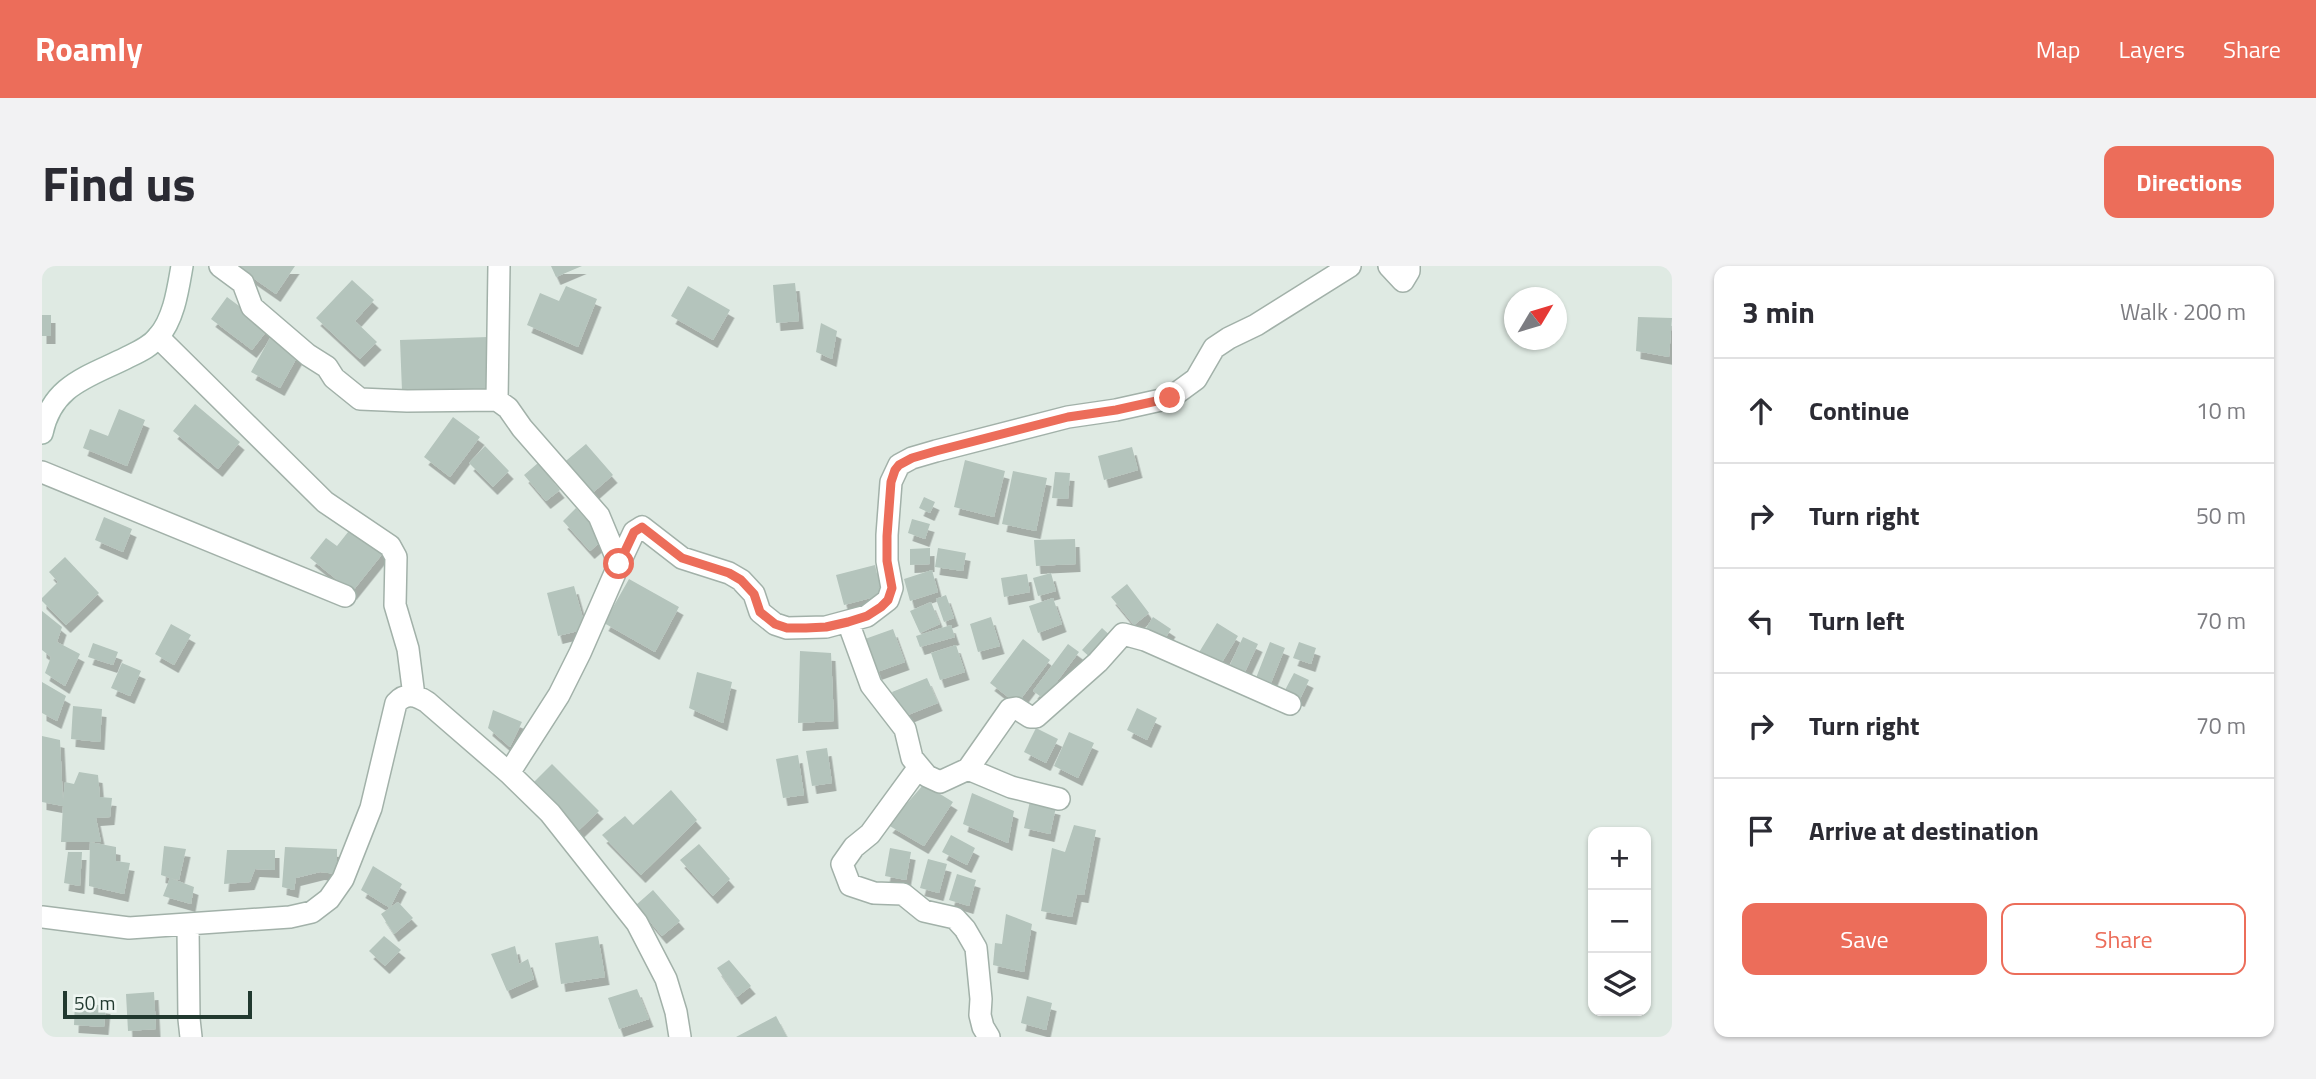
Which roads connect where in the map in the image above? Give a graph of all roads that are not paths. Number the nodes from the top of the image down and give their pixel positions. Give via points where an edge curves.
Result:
1 (182, 266) edge
2 (220, 266) edge
3 (499, 266) edge
4 (1350, 266) edge
5 (1389, 266) edge
6 (1409, 266) edge
7 (158, 337) junction
8 (497, 400) junction
9 (42, 433) edge
10 (42, 472) edge
11 (619, 564) junction
12 (345, 596) dead end
13 (848, 622) junction
14 (414, 696) junction
15 (1290, 704) dead end
16 (919, 767) junction
17 (968, 769) junction
18 (509, 773) junction
19 (1059, 799) dead end
20 (42, 917) edge
21 (188, 926) junction
22 (191, 1037) edge
23 (680, 1037) edge
24 (989, 1037) edge

1 - 7 street via 177,295
2 - 8 street via 243,282 251,307 360,399
3 - 8 street
4 - 13 street via 1214,348 1196,379 1170,398 1068,417 899,465 891,482 887,536 892,588 881,607
5 - 6 street via 1403,281
7 - 9 street via 147,348 60,394 46,415
7 - 14 street via 325,502 390,545 396,557 395,605 408,649
8 - 11 street via 599,516
10 - 12 street
11 - 13 street via 634,532 642,527 682,558 741,580 754,594 760,612 775,624 806,628
11 - 18 street via 559,695
13 - 16 street via 871,685 905,729
14 - 18 street via 427,702
14 - 21 street via 396,703 371,808 343,879 329,899 312,912 290,917
15 - 17 street via 1123,634 1036,717 1010,709
16 - 17 street via 940,782
16 - 24 street via 842,864 850,885 874,893 902,894 925,911 955,918 965,929 976,948 980,1015
17 - 19 street
18 - 23 street via 550,813 637,923 666,979
20 - 21 street via 129,928
21 - 22 street

